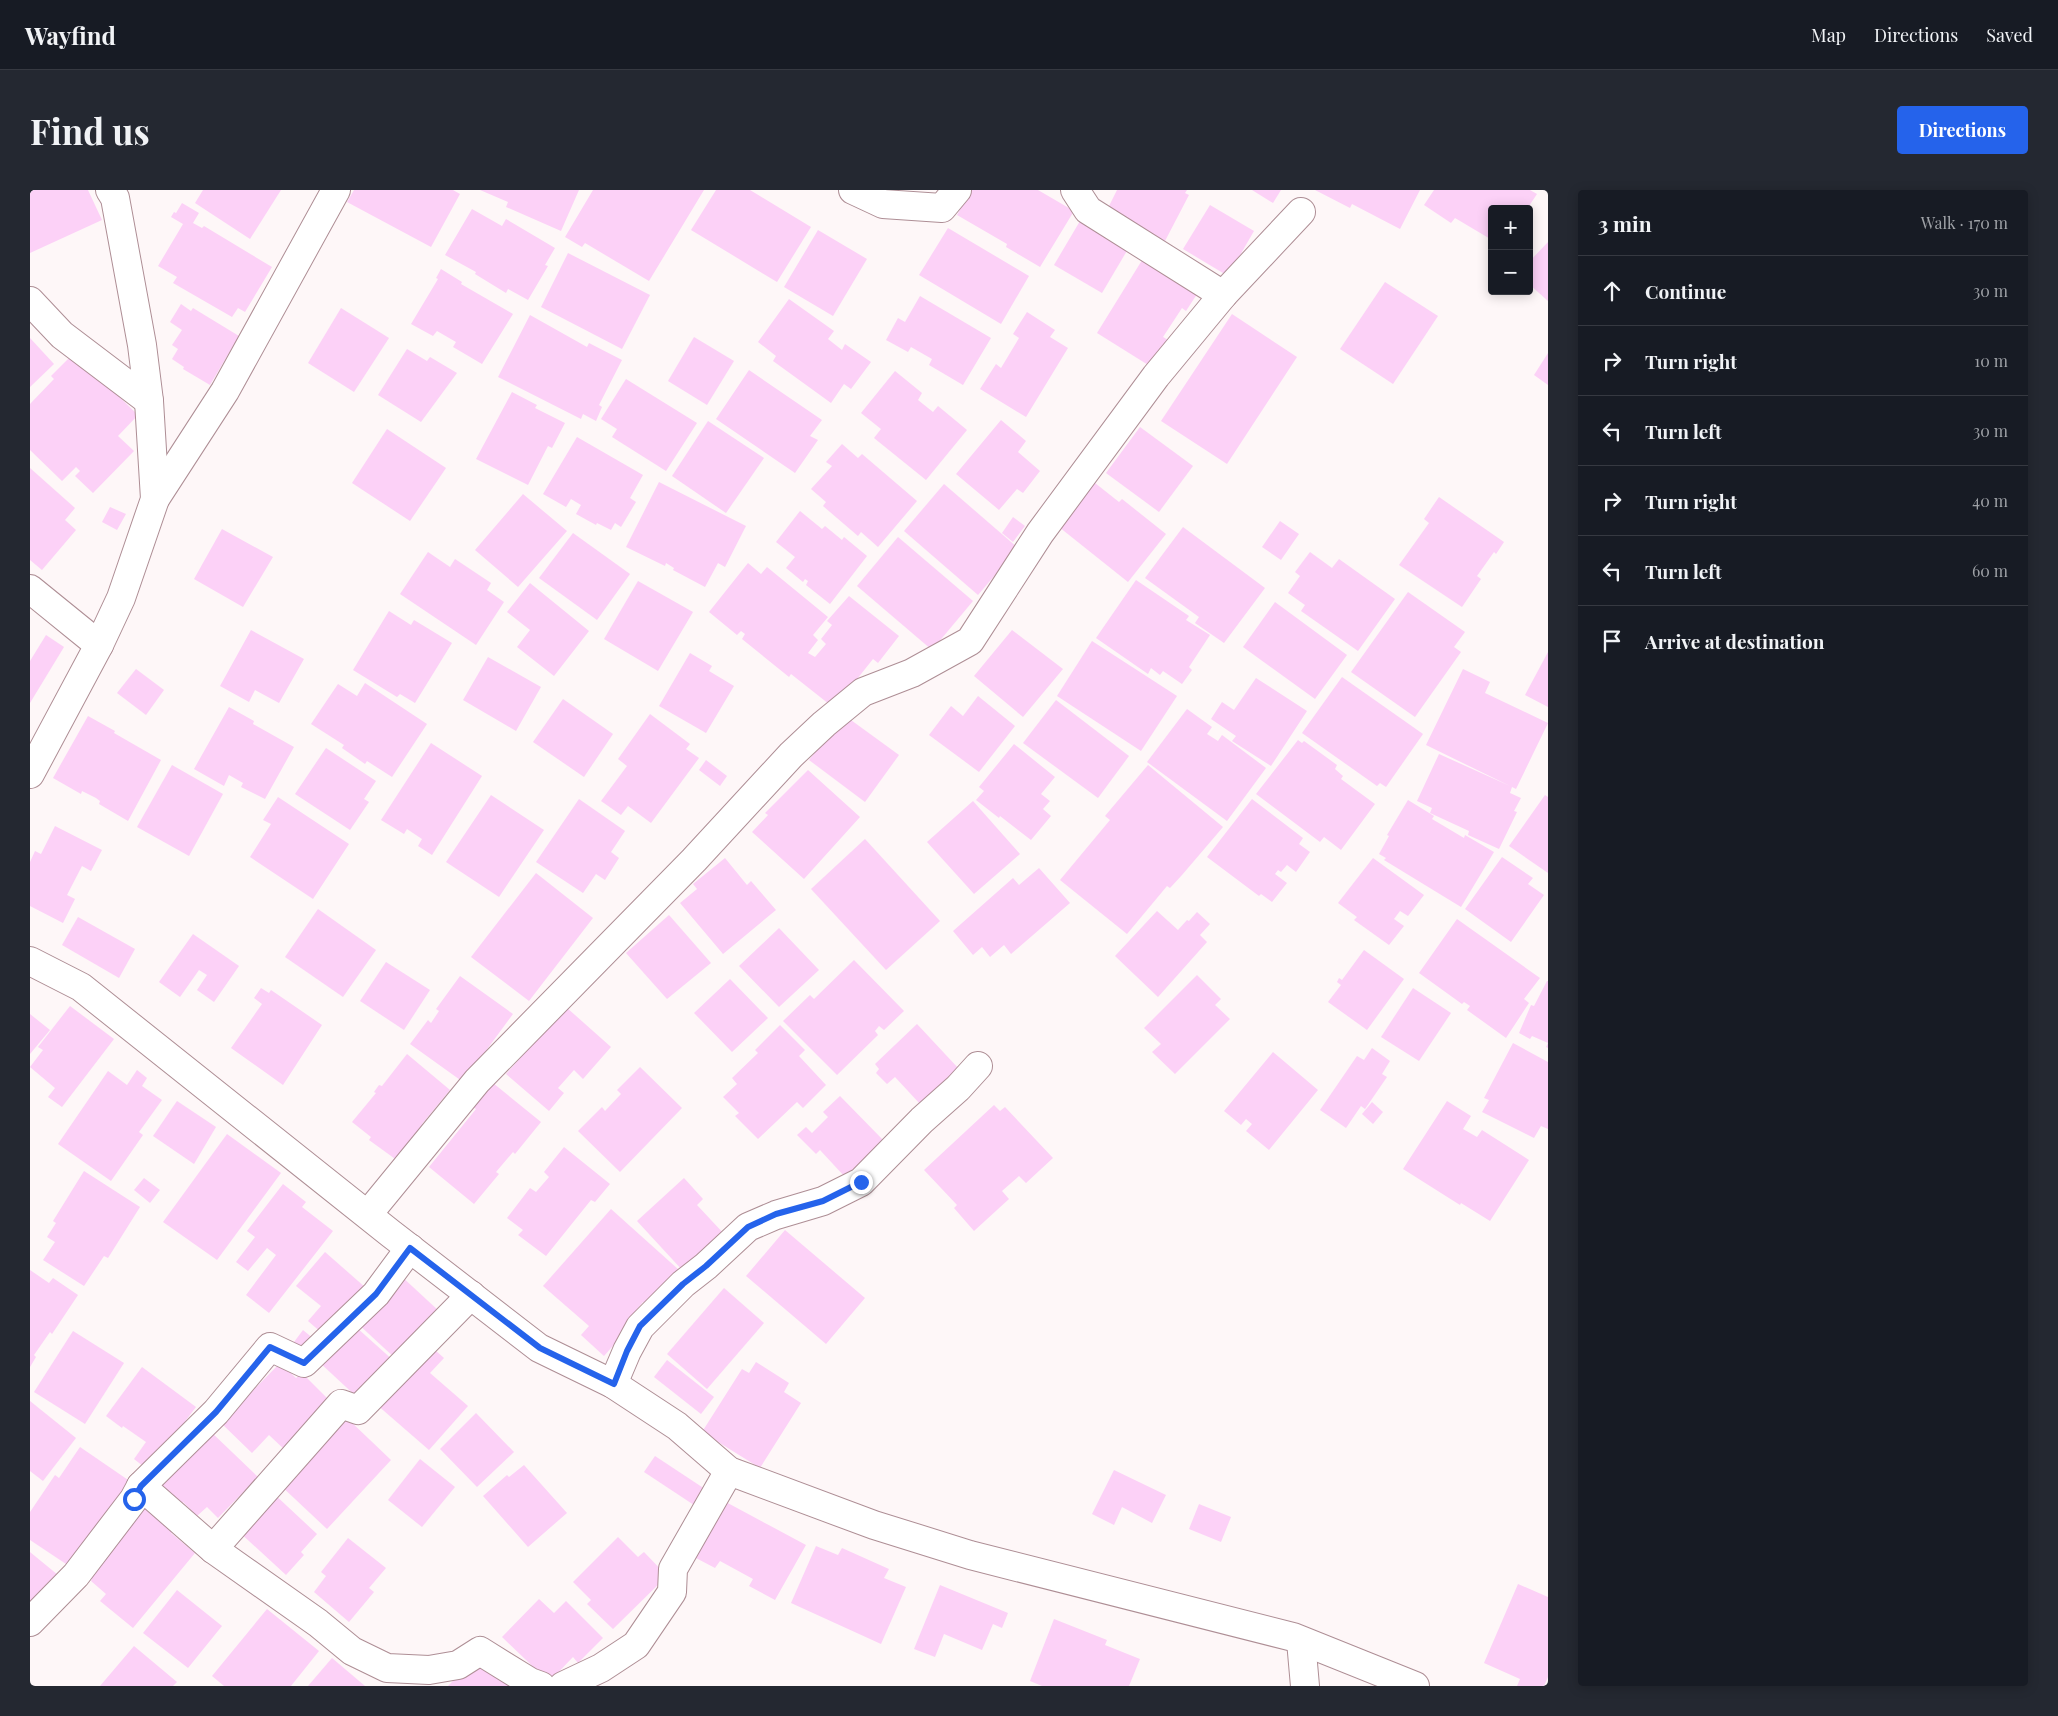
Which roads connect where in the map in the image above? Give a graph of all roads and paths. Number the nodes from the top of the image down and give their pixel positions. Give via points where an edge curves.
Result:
1 (110, 190) edge
2 (336, 190) edge
3 (853, 190) edge
4 (957, 190) edge
5 (1075, 190) edge
6 (1301, 212) dead end
7 (1223, 295) junction
8 (30, 301) edge
9 (149, 401) junction
10 (155, 500) junction
11 (30, 589) edge
12 (99, 644) junction
13 (30, 774) edge
14 (30, 961) edge
15 (978, 1066) dead end
16 (368, 1214) junction
17 (410, 1248) junction
18 (471, 1294) junction
19 (614, 1384) junction
20 (729, 1471) junction
21 (141, 1486) junction
22 (213, 1549) junction
23 (30, 1622) edge
24 (1301, 1640) junction
25 (388, 1677) edge
26 (541, 1686) edge
27 (563, 1686) edge
28 (1305, 1686) edge
29 (1416, 1686) edge

1 - 9 street via 115,198
2 - 10 street via 225,391
3 - 4 street via 883,204 942,208
5 - 7 street via 1088,210
6 - 7 street
7 - 16 street via 1156,376 1040,533 970,642 912,674 863,692 791,755 694,860 477,1081
8 - 9 street via 62,335
9 - 10 street
10 - 12 street via 121,598
11 - 12 street
12 - 13 street
14 - 16 street via 81,987
15 - 19 street via 861,1182 823,1201 776,1214 748,1227 640,1326
16 - 17 street
17 - 18 street
17 - 21 street via 376,1294 304,1363 270,1347 216,1412
18 - 19 street via 540,1348
18 - 22 street via 358,1410 341,1404
19 - 20 street via 677,1426
20 - 24 street via 874,1525 970,1555
20 - 27 street via 673,1569 672,1592 636,1645 602,1668
21 - 22 street
21 - 23 street via 76,1575
22 - 25 street
24 - 28 street
24 - 29 street
25 - 26 street via 458,1665 480,1651

